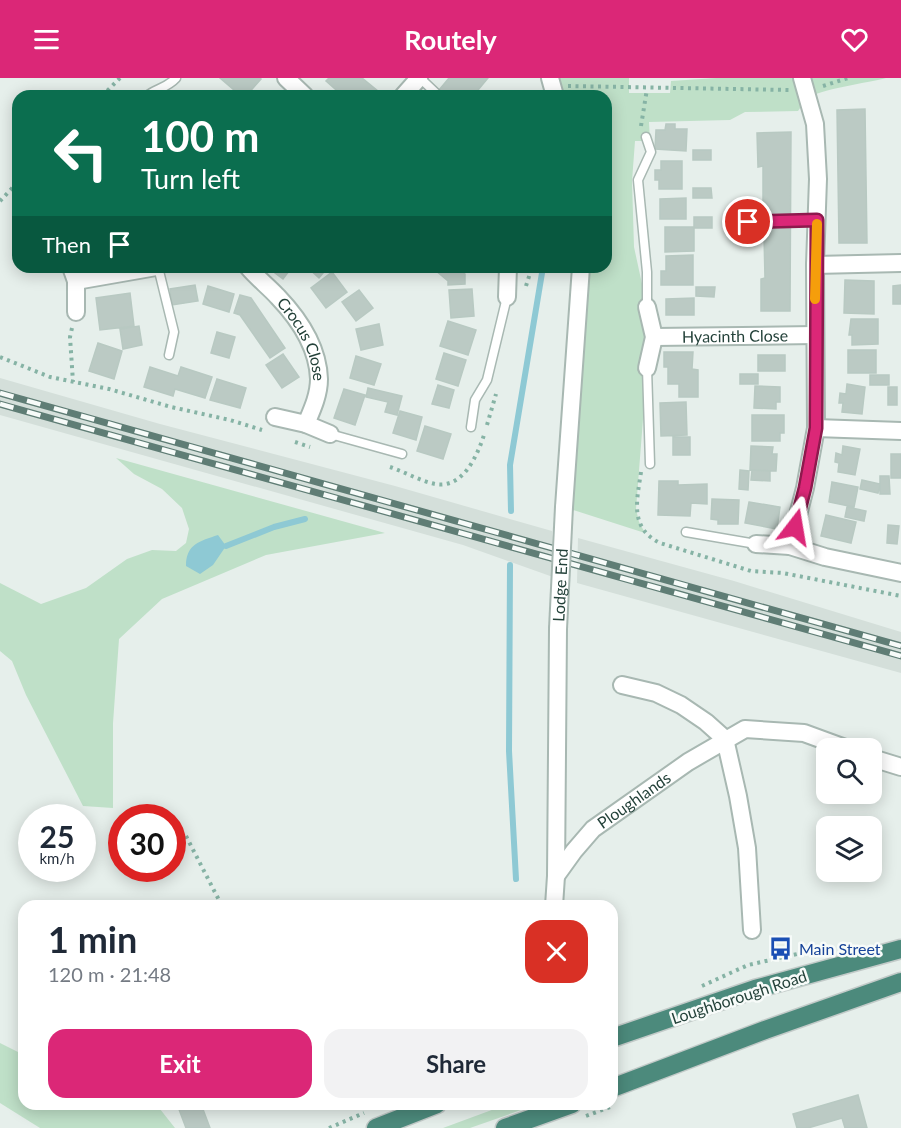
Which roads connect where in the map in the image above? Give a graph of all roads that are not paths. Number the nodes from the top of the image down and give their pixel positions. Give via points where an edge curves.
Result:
1 (176, 78) edge
2 (286, 78) edge
3 (419, 78) edge
4 (804, 84) edge
5 (158, 90) edge
6 (299, 90) edge
7 (408, 90) edge
8 (432, 90) edge
9 (646, 137) dead end
10 (817, 220) junction
11 (729, 222) dead end
12 (901, 263) edge
13 (815, 265) junction
14 (159, 273) edge
15 (254, 273) edge
16 (507, 273) edge
17 (581, 273) edge
18 (73, 274) edge
19 (507, 297) joint
20 (647, 307) joint
21 (76, 312) road end
22 (815, 335) junction
23 (654, 337) junction
24 (169, 355) dead end
25 (647, 368) joint
26 (275, 417) dead end
27 (306, 424) junction
28 (471, 427) dead end
29 (816, 428) junction
30 (901, 431) edge
31 (330, 434) joint
32 (402, 454) dead end
33 (650, 464) dead end
34 (686, 532) dead end
35 (756, 544) joint
36 (790, 546) junction
37 (901, 573) edge
38 (622, 684) dead end
39 (818, 738) edge
40 (725, 739) junction
41 (882, 762) edge
42 (901, 767) edge
43 (556, 876) junction
44 (554, 900) edge
45 (752, 930) dead end
46 (901, 949) edge
47 (901, 982) edge
48 (618, 1036) edge
49 (618, 1086) edge
50 (413, 1110) edge
51 (555, 1110) edge
52 (372, 1120) edge
53 (505, 1128) edge

1 - 5 lane
2 - 6 street
3 - 7 street
3 - 8 lane
4 - 10 street via 815,123
9 - 20 lane via 651,152 638,180
10 - 11 lane
10 - 13 street
12 - 13 street
13 - 22 street
14 - 24 lane via 174,332
15 - 27 street, Crocus Close via 292,313 315,356 319,380
16 - 19 street
17 - 43 street, Lodge End, bridge via 558,629
18 - 21 street
19 - 28 lane via 487,380 475,400
20 - 23 street
22 - 23 street, Hyacinth Close
22 - 29 street
23 - 25 street
25 - 33 lane
26 - 27 street
27 - 31 street
29 - 30 street
29 - 36 street
31 - 32 lane
34 - 35 lane
35 - 36 street
36 - 37 street
38 - 40 street via 681,705
39 - 40 street, Ploughlands via 804,733 745,729
40 - 43 street, Ploughlands via 593,829
40 - 45 street via 747,848
41 - 42 street
43 - 44 street, Lodge End
46 - 48 highway, Loughborough Road via 754,989
47 - 49 highway
50 - 52 highway
51 - 53 highway

